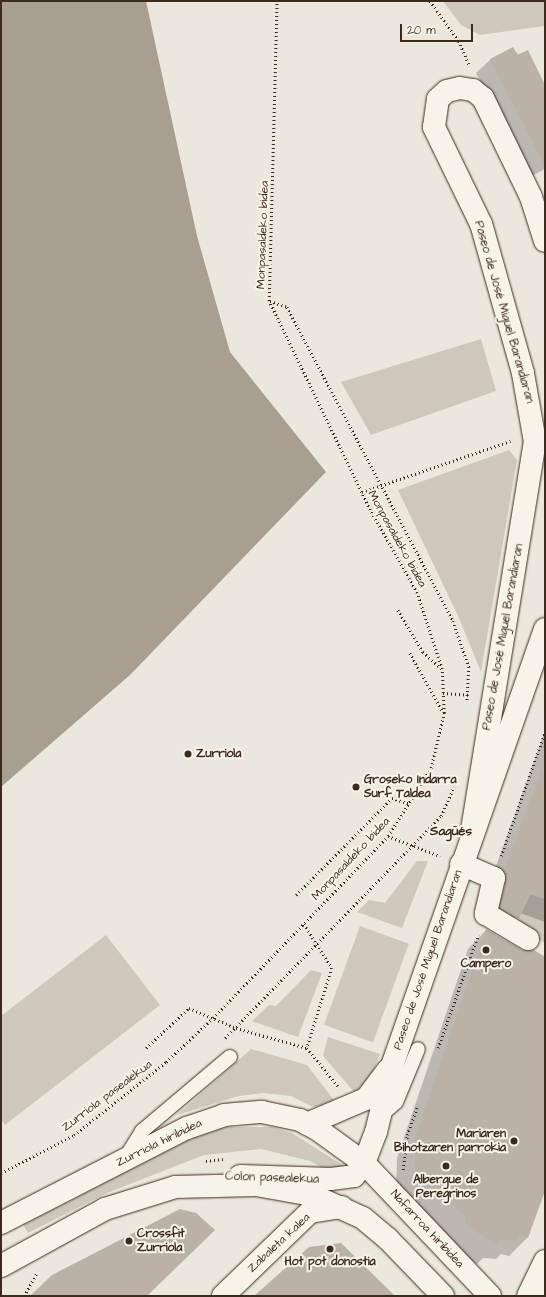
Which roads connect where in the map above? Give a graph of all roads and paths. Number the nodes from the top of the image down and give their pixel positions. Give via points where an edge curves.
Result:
1 (277, 1) edge
2 (430, 1) edge
3 (483, 98) junction
4 (545, 241) edge
5 (269, 301) junction
6 (538, 445) edge
7 (381, 486) junction
8 (362, 492) junction
9 (398, 610) dead end
10 (545, 628) edge
11 (410, 653) dead end
12 (442, 669) junction
13 (466, 708) dead end
14 (444, 713) junction
15 (545, 732) edge
16 (492, 750) junction
17 (456, 782) dead end
18 (411, 804) junction
19 (388, 836) junction
20 (413, 844) junction
21 (461, 864) junction
22 (494, 878) junction
23 (296, 895) dead end
24 (486, 914) junction
25 (304, 924) junction
26 (528, 940) dead end
27 (316, 944) junction
28 (213, 1018) junction
29 (236, 1028) junction
30 (220, 1043) dead end
31 (146, 1048) dead end
32 (307, 1048) junction
33 (418, 1049) dead end
34 (436, 1054) dead end
35 (230, 1057) dead end
36 (392, 1066) junction
37 (420, 1099) dead end
38 (355, 1105) junction
39 (380, 1116) junction
40 (307, 1124) junction
41 (124, 1160) junction
42 (364, 1163) junction
43 (403, 1172) dead end
44 (1, 1173) edge
45 (175, 1187) junction
46 (342, 1207) junction
47 (1, 1223) edge
48 (545, 1261) edge
49 (1, 1266) edge
50 (534, 1294) edge
51 (223, 1296) edge
52 (443, 1296) edge
53 (490, 1296) edge

1 - 5 path, Monpasaldeko bidea
2 - 3 path via 459,41
3 - 4 street via 532,198
3 - 6 street, Paseo de José Miguel Barandiaran via 473,90 447,91 438,99 434,127 481,224 523,374
5 - 7 path via 287,307
5 - 8 path, Monpasaldeko bidea
6 - 7 path
6 - 16 street, Paseo de José Miguel Barandiaran
7 - 8 path
7 - 13 path via 453,621 469,667
8 - 12 path, Monpasaldeko bidea via 417,593
9 - 12 path via 423,652
10 - 16 street, Paseo de José Miguel Barandiaran
11 - 14 path
12 - 14 path, Monpasaldeko bidea
14 - 18 path, Monpasaldeko bidea via 431,768
15 - 22 path
16 - 21 street, Paseo de José Miguel Barandiaran
17 - 20 path via 441,816
18 - 19 path, Monpasaldeko bidea
18 - 23 path via 392,798
19 - 20 path
19 - 25 path, Monpasaldeko bidea
20 - 21 path
20 - 27 path
21 - 22 street
21 - 36 street, Paseo de José Miguel Barandiaran
22 - 24 street
24 - 26 street
24 - 34 path
25 - 27 path
25 - 28 path, Monpasaldeko bidea
27 - 29 path
27 - 32 path via 332,968
28 - 29 path
28 - 31 path via 189,1008
28 - 44 path, Zurriola pasealekua via 166,1062 74,1135
29 - 30 path
29 - 32 path
32 - 38 path
33 - 39 lane via 396,1102
35 - 41 lane via 142,1131
36 - 38 street, Paseo de José Miguel Barandiaran via 366,1099
36 - 39 street, Paseo de José Miguel Barandiaran
37 - 43 path via 407,1136
38 - 40 street, Paseo de José Miguel Barandiaran
39 - 42 street, Paseo de José Miguel Barandiaran
40 - 41 street, Zurriola hiribidea via 262,1112 224,1115 187,1128
40 - 42 street, Zurriola hiribidea
41 - 47 street, Zurriola hiribidea
42 - 45 street, Colon pasealekua via 354,1176 331,1180 224,1175
42 - 53 street, Nafarroa hiribidea
45 - 46 street, Colon pasealekua via 256,1185 312,1195
45 - 49 street, Colon pasealekua via 105,1209
46 - 51 street, Zabaleta kalea via 310,1212
46 - 52 street via 388,1239
48 - 50 street

